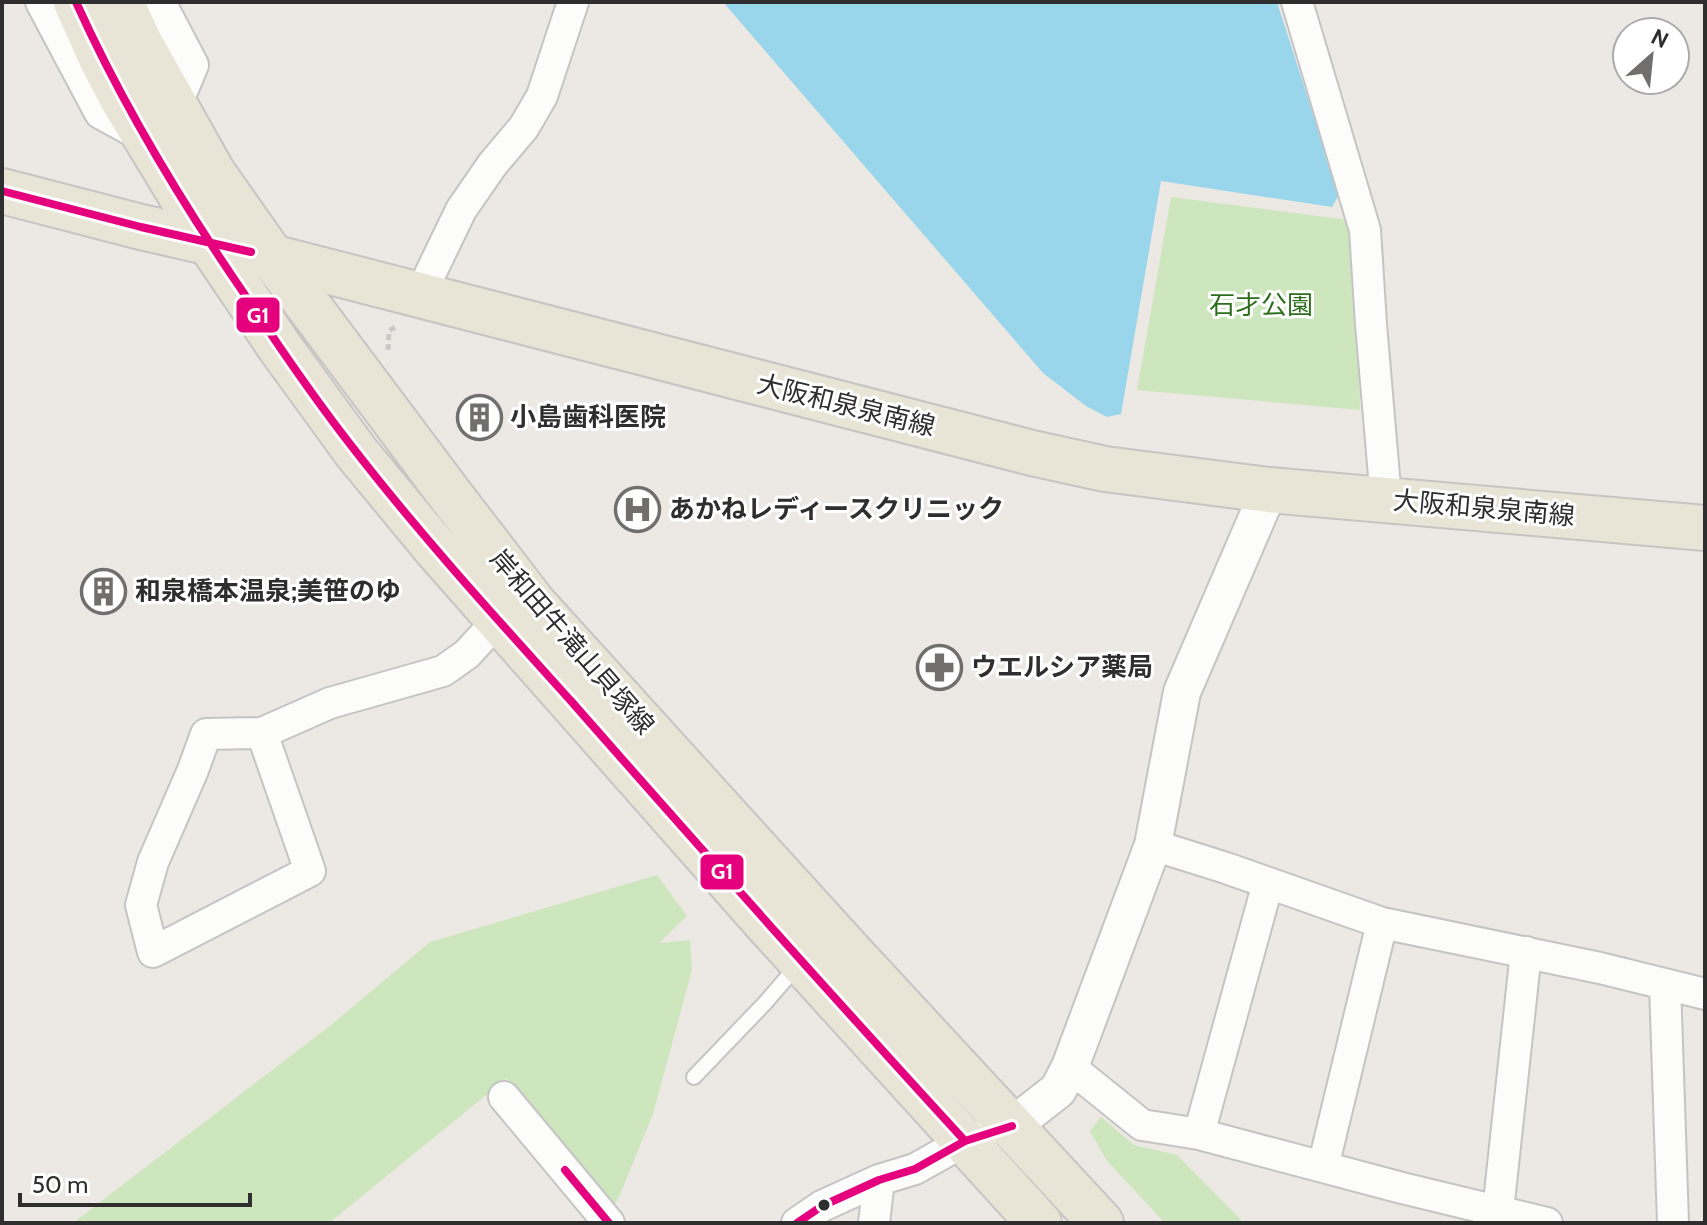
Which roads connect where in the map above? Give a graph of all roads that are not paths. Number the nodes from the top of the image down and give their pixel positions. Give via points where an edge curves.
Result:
1 (41, 2) edge
2 (76, 2) edge
3 (121, 2) edge
4 (160, 2) edge
5 (573, 2) edge
6 (1297, 2) edge
7 (160, 123) junction
8 (2, 191) edge
9 (209, 242) junction
10 (272, 257) junction
11 (410, 310) junction
12 (1269, 490) junction
13 (1386, 499) junction
14 (1705, 528) edge
15 (499, 619) junction
16 (262, 733) junction
17 (1153, 845) junction
18 (1268, 883) junction
19 (1382, 923) junction
20 (1526, 952) junction
21 (801, 961) junction
22 (1665, 984) junction
23 (1705, 994) edge
24 (1070, 1067) junction
25 (694, 1077) dead end
26 (504, 1097) dead end
27 (1012, 1126) junction
28 (1199, 1134) junction
29 (965, 1141) junction
30 (1323, 1167) junction
31 (879, 1180) junction
32 (1499, 1217) edge
33 (1100, 1222) edge
34 (609, 1223) edge
35 (797, 1223) edge
36 (874, 1223) edge
37 (1039, 1223) edge
38 (1547, 1223) edge
39 (1673, 1223) edge

1 - 7 street via 100,113
2 - 7 main road, 岸和田牛滝山貝塚線 via 101,58
3 - 7 main road, 岸和田牛滝山貝塚線 via 140,43
4 - 7 street via 193,65
5 - 11 street via 542,96 461,210
6 - 13 street via 1365,230
7 - 9 main road, 岸和田牛滝山貝塚線
7 - 10 main road, 岸和田牛滝山貝塚線 via 213,173
8 - 9 main road, 大阪和泉泉南線
9 - 10 main road, 大阪和泉泉南線
9 - 15 main road, 岸和田牛滝山貝塚線 via 356,452
10 - 11 main road, 大阪和泉泉南線
10 - 27 main road, 岸和田牛滝山貝塚線 via 534,604
11 - 12 main road, 大阪和泉泉南線 via 1105,469
12 - 13 main road, 大阪和泉泉南線
12 - 17 street via 1182,692
13 - 14 main road, 大阪和泉泉南線
15 - 16 street via 443,671 330,703
15 - 21 main road, 岸和田牛滝山貝塚線
16 - 16 street via 310,871 153,952 141,905 153,862 206,734
17 - 18 street
17 - 24 street
18 - 19 street
18 - 28 street
19 - 20 street
19 - 30 street
20 - 22 street
20 - 32 street
21 - 25 lane
21 - 29 main road, 岸和田牛滝山貝塚線
22 - 23 street
22 - 39 street
24 - 27 street via 1058,1090
24 - 28 street via 1142,1125
26 - 34 street
27 - 29 street
27 - 33 main road, 岸和田牛滝山貝塚線
28 - 30 street
29 - 31 street via 915,1169
29 - 37 main road, 岸和田牛滝山貝塚線
30 - 32 street
31 - 35 street
31 - 36 street
32 - 38 street

